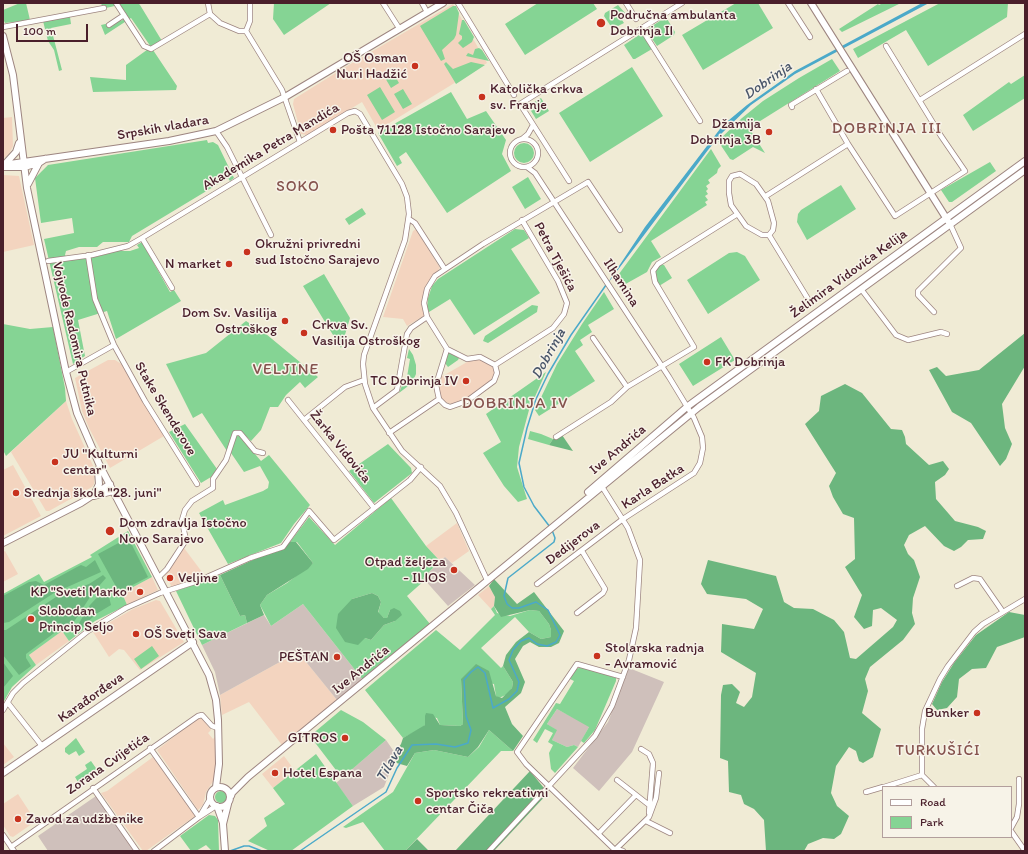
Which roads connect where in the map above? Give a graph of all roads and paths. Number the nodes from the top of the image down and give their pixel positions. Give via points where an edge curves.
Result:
1 (116, 3) edge
2 (208, 3) edge
3 (250, 3) edge
4 (383, 3) edge
5 (422, 3) edge
6 (443, 3) edge
7 (458, 3) edge
8 (626, 3) edge
9 (682, 3) edge
10 (788, 3) edge
11 (811, 3) edge
12 (434, 5) edge
13 (104, 8) dead end
14 (427, 12) junction
15 (210, 14) junction
16 (124, 15) junction
17 (636, 19) dead end
18 (109, 25) dead end
19 (3, 27) edge
20 (399, 28) junction
21 (641, 28) junction
22 (246, 31) junction
23 (1025, 34) edge
24 (3, 36) edge
25 (810, 37) dead end
26 (886, 46) dead end
27 (847, 71) dead end
28 (816, 89) junction
29 (514, 95) dead end
30 (285, 97) junction
31 (920, 100) junction
32 (792, 107) dead end
33 (700, 121) dead end
34 (532, 127) junction
35 (216, 131) junction
36 (522, 139) junction
37 (20, 141) junction
38 (300, 142) junction
39 (533, 142) junction
40 (848, 144) junction
41 (48, 157) junction
42 (1025, 161) edge
43 (39, 163) junction
44 (535, 163) junction
45 (23, 164) junction
46 (4, 165) edge
47 (527, 167) junction
48 (1025, 170) edge
49 (535, 173) junction
50 (242, 179) junction
51 (569, 181) dead end
52 (27, 188) junction
53 (930, 192) junction
54 (766, 196) junction
55 (554, 202) junction
56 (736, 215) junction
57 (946, 218) junction
58 (409, 219) junction
59 (522, 220) junction
60 (950, 224) junction
61 (620, 230) dead end
62 (271, 235) dead end
63 (769, 235) junction
64 (142, 238) junction
65 (88, 256) junction
66 (48, 261) dead end
67 (444, 268) junction
68 (172, 288) dead end
69 (860, 289) junction
70 (808, 299) dead end
71 (934, 312) dead end
72 (427, 317) junction
73 (947, 334) dead end
74 (593, 338) dead end
75 (114, 345) junction
76 (447, 349) junction
77 (495, 365) junction
78 (662, 366) junction
79 (66, 372) junction
80 (364, 380) junction
81 (627, 387) junction
82 (438, 399) junction
83 (288, 400) dead end
84 (688, 406) junction
85 (373, 408) junction
86 (691, 413) junction
87 (304, 420) junction
88 (389, 433) junction
89 (556, 437) dead end
90 (263, 453) dead end
91 (100, 466) junction
92 (421, 467) junction
93 (110, 484) junction
94 (197, 484) dead end
95 (600, 484) junction
96 (114, 491) junction
97 (92, 496) junction
98 (374, 508) junction
99 (623, 519) junction
100 (3, 543) edge
101 (582, 551) junction
102 (159, 577) junction
103 (487, 580) junction
104 (537, 584) dead end
105 (957, 586) dead end
106 (167, 591) junction
107 (1025, 599) edge
108 (1003, 612) junction
109 (577, 613) dead end
110 (193, 642) junction
111 (623, 677) junction
112 (8, 703) junction
113 (3, 710) edge
114 (218, 728) junction
115 (42, 746) junction
116 (150, 748) junction
117 (641, 749) dead end
118 (219, 764) junction
119 (3, 773) edge
120 (659, 773) dead end
121 (922, 775) junction
122 (248, 777) junction
123 (1019, 779) dead end
124 (617, 780) dead end
125 (549, 786) junction
126 (886, 786) edge
127 (933, 786) edge
128 (216, 787) junction
129 (225, 787) junction
130 (882, 787) edge
131 (93, 788) junction
132 (866, 792) dead end
133 (231, 796) junction
134 (635, 796) junction
135 (210, 799) junction
136 (228, 804) junction
137 (649, 805) junction
138 (216, 806) junction
139 (199, 817) junction
140 (648, 819) junction
141 (223, 824) junction
142 (1012, 827) edge
143 (1012, 831) edge
144 (599, 833) junction
145 (670, 833) dead end
146 (3, 835) edge
147 (12, 849) edge
148 (225, 849) edge
149 (616, 850) edge
150 (137, 851) edge
151 (154, 851) edge
152 (489, 851) edge
153 (623, 851) edge
154 (1025, 851) edge

1 - 16 street
2 - 15 street
3 - 22 street via 250,21
4 - 20 street
5 - 14 street
6 - 12 main road, Srpskih vladara
7 - 29 street
8 - 17 street
9 - 21 street
10 - 25 street
11 - 53 main road
12 - 14 main road, Srpskih vladara
13 - 19 street
14 - 20 main road, Srpskih vladara
15 - 16 street via 151,49 147,48
15 - 22 street via 220,23 239,31
16 - 18 street
20 - 30 main road, Srpskih vladara
21 - 33 street
21 - 34 street via 520,104
22 - 30 street
23 - 31 street
24 - 37 main road, Vojvode Radomira Putnika via 13,75
26 - 31 street
27 - 28 street
28 - 32 street via 791,105
28 - 40 street
30 - 35 main road, Srpskih vladara
30 - 38 street
31 - 53 street via 965,171
34 - 36 street
34 - 39 street
34 - 51 street
35 - 41 main road, Srpskih vladara via 169,141
35 - 50 street via 227,147
36 - 39 street
36 - 47 street via 514,143 510,154 515,164
37 - 45 main road, Vojvode Radomira Putnika
37 - 46 main road via 16,152
38 - 50 street, Akademika Petra Mandića
38 - 58 street, Akademika Petra Mandića via 348,113 359,112 402,184 408,201
39 - 44 street via 539,152
40 - 53 street via 895,216
40 - 54 street
41 - 43 main road, Srpskih vladara
41 - 45 main road, Srpskih vladara
42 - 57 main road, Želimira Vidovića Kelija
43 - 45 main road, Srpskih vladara
43 - 52 main road
44 - 47 street
44 - 49 street
45 - 46 main road
45 - 52 main road, Vojvode Radomira Putnika
47 - 49 street, Ilhamina
48 - 60 main road, Želimira Vidovića Kelija
49 - 55 street, Ilhamina
50 - 62 street
50 - 64 street, Akademika Petra Mandića
52 - 79 main road, Vojvode Radomira Putnika
53 - 57 main road
54 - 56 street via 747,178 740,174 734,175 729,181 728,193
54 - 63 street via 774,223
55 - 59 street
55 - 61 street via 588,182
55 - 78 street, Ilhamina
56 - 63 street via 753,231
56 - 78 street via 658,264 653,271 655,282 694,347
57 - 60 main road
57 - 84 main road, Želimira Vidovića Kelija
58 - 67 street via 415,223
58 - 80 street, Akademika Petra Mandića via 405,240 364,355
59 - 67 street
59 - 77 street, Petra Tješića via 558,281 567,303 564,314 553,328
60 - 69 main road, Želimira Vidovića Kelija
60 - 71 street via 961,248 918,291 918,295
63 - 70 street
64 - 65 street, Akademika Petra Mandića via 128,246
64 - 68 street
65 - 66 street, Akademika Petra Mandića
65 - 75 street, Stake Skenderove via 95,299
67 - 72 street via 427,289 424,303
69 - 73 street via 896,335 908,340 941,332
69 - 86 main road, Želimira Vidovića Kelija
72 - 76 street
72 - 85 street via 407,334 397,390
74 - 81 street
75 - 79 street
75 - 94 street, Stake Skenderove via 145,401
76 - 77 street via 468,359 480,357
76 - 82 street via 436,385
77 - 82 street via 497,373 494,381 467,401 450,407
78 - 81 street
78 - 84 street, Ilhamina
79 - 91 main road, Vojvode Radomira Putnika via 77,413
80 - 85 street, Akademika Petra Mandića
80 - 87 street via 345,387
81 - 89 street via 611,402
82 - 88 street
83 - 87 street, Žarka Vidovića
84 - 86 street, Karla Batka
84 - 95 main road, Ive Andrića
85 - 88 street, Akademika Petra Mandića
86 - 95 main road, Ive Andrića
86 - 99 street, Karla Batka via 702,437 702,456 697,469 666,493
87 - 98 street, Žarka Vidovića
88 - 92 street via 403,452
90 - 102 street via 255,451 240,433 235,433 226,460 212,479 213,488 192,501 185,510 182,520 184,543
91 - 93 main road, Vojvode Radomira Putnika
91 - 97 main road via 99,484
92 - 98 street via 410,480
92 - 103 street via 446,495
93 - 96 main road, Vojvode Radomira Putnika
93 - 97 main road
95 - 99 street
95 - 103 main road, Ive Andrića
96 - 97 main road
96 - 102 main road, Vojvode Radomira Putnika
97 - 100 main road
98 - 106 street via 334,540 309,511 283,547
99 - 101 street, Dedijerova
99 - 111 street via 640,560 634,644
101 - 104 street, Dedijerova
101 - 109 street via 605,589
102 - 106 main road, Vojvode Radomira Putnika
103 - 122 main road, Ive Andrića
105 - 108 street via 973,578 980,579
106 - 110 main road, Vojvode Radomira Putnika
106 - 112 street via 126,608 88,631 23,683
107 - 108 street
108 - 121 street via 974,632 940,679 923,722
110 - 114 main road, Vojvode Radomira Putnika via 213,684
110 - 115 main road, Karađorđeva
111 - 125 street via 601,727
111 - 125 street via 577,664 526,736 518,748 519,756
112 - 113 street
112 - 115 street
114 - 116 street, Zorana Cvijetića via 200,715
114 - 118 main road, Vojvode Radomira Putnika
115 - 119 main road, Karađorđeva
116 - 131 street, Zorana Cvijetića
116 - 139 street
117 - 137 street via 649,754 653,763
118 - 128 main road, Vojvode Radomira Putnika
118 - 129 main road, Vojvode Radomira Putnika
120 - 140 street via 656,798
121 - 126 street
121 - 127 street
122 - 129 main road, Ive Andrića
122 - 133 main road, Ive Andrića
123 - 142 street via 1020,804
124 - 134 street
125 - 144 street
125 - 152 street
128 - 129 main road
128 - 135 main road
129 - 133 main road
130 - 132 street
131 - 147 street, Zorana Cvijetića
131 - 150 street
133 - 136 main road
134 - 137 street
134 - 144 street
135 - 138 main road
135 - 139 street
136 - 138 main road
136 - 141 main road
137 - 140 street
138 - 139 street
138 - 141 main road
139 - 151 street
140 - 145 street
140 - 149 street
141 - 148 main road
143 - 154 street
144 - 149 street
146 - 147 street
149 - 153 street

